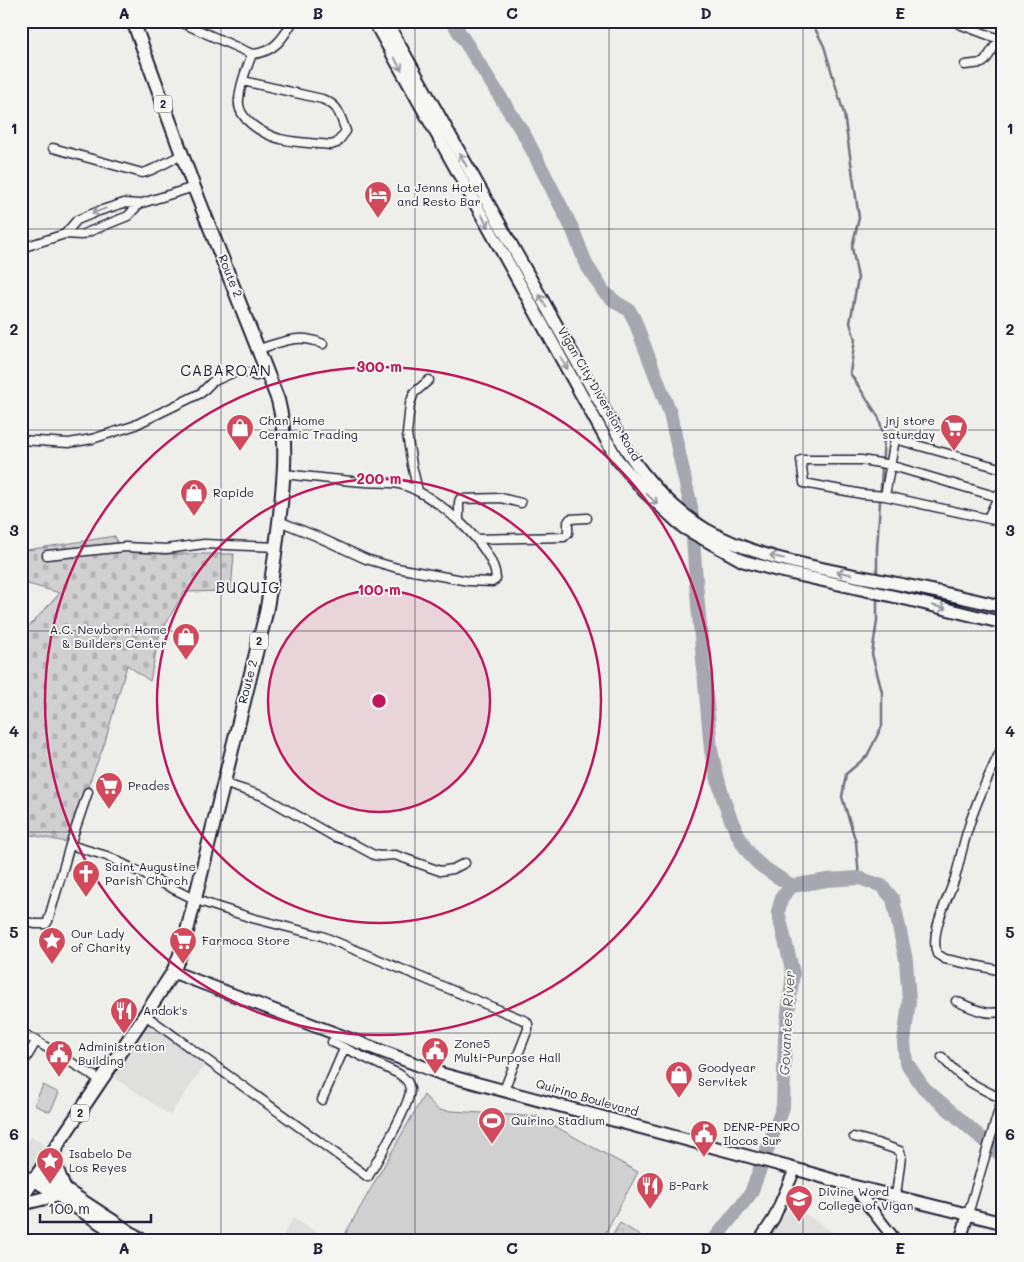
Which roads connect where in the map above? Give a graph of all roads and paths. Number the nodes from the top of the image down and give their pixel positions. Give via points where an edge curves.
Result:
1 (132, 21) edge
2 (178, 21) edge
3 (293, 21) edge
4 (374, 21) edge
5 (386, 21) edge
6 (959, 24) dead end
7 (1001, 36) edge
8 (252, 54) junction
9 (965, 65) dead end
10 (243, 81) junction
11 (53, 148) dead end
12 (182, 155) junction
13 (194, 187) junction
14 (139, 204) junction
15 (65, 234) junction
16 (21, 248) edge
17 (323, 344) dead end
18 (259, 350) junction
19 (268, 372) junction
20 (429, 380) dead end
21 (21, 440) edge
22 (888, 464) junction
23 (1003, 469) edge
24 (285, 474) junction
25 (1003, 488) edge
26 (418, 491) junction
27 (884, 496) junction
28 (998, 497) junction
29 (521, 503) dead end
30 (587, 518) dead end
31 (988, 518) junction
32 (279, 521) junction
33 (459, 521) junction
34 (1003, 522) edge
35 (476, 539) junction
36 (277, 546) junction
37 (47, 555) dead end
38 (1003, 607) edge
39 (1003, 623) edge
40 (1003, 745) edge
41 (223, 783) junction
42 (88, 792) dead end
43 (70, 845) junction
44 (465, 863) dead end
45 (196, 900) junction
46 (21, 920) edge
47 (173, 972) junction
48 (1003, 972) edge
49 (956, 1001) dead end
50 (1003, 1012) edge
51 (145, 1015) junction
52 (21, 1032) edge
53 (37, 1040) junction
54 (332, 1042) dead end
55 (344, 1049) junction
56 (942, 1057) dead end
57 (21, 1067) edge
58 (102, 1081) junction
59 (504, 1090) junction
60 (1002, 1098) edge
61 (322, 1100) dead end
62 (854, 1138) dead end
63 (58, 1145) junction
64 (789, 1167) junction
65 (21, 1172) edge
66 (37, 1176) junction
67 (853, 1186) junction
68 (61, 1191) junction
69 (896, 1196) junction
70 (21, 1199) edge
71 (21, 1204) edge
72 (968, 1214) junction
73 (1003, 1223) edge
74 (110, 1224) junction
75 (127, 1241) edge
76 (144, 1241) edge
77 (759, 1241) edge
78 (896, 1241) edge
79 (960, 1241) edge

1 - 12 highway, Route 2 / 2
2 - 8 street
3 - 8 street via 284,38 270,50
4 -> 39 main road, Vigan City Diversion Road via 618,459 644,491 684,528 743,561
38 -> 5 main road, Vigan City Diversion Road via 749,550 686,515 653,484 627,451
6 - 7 street
7 - 9 street via 985,61
8 - 10 street
10 - 10 street via 238,100 240,109 247,120 259,129 280,139 331,145 338,143 346,131 334,104 322,98
11 - 12 street via 142,173
12 - 13 highway, Route 2 / 2
13 - 14 street
13 - 18 highway, Route 2 / 2
14 - 15 street via 121,219 81,235
14 -> 15 street via 124,203 99,210 77,220
15 - 16 street
17 - 18 street via 299,338
18 - 19 highway, Route 2 / 2
19 - 21 street via 256,376 243,371 230,374 212,382 201,393 150,418 92,439 69,443
19 - 24 highway, Route 2 / 2 via 283,419
20 - 26 street via 414,393 407,434
22 - 23 street via 893,441 897,438
22 - 27 street
22 - 27 street via 861,460 801,460 804,483
22 - 28 street
24 - 26 street via 399,484
24 - 32 highway, Route 2 / 2
25 - 28 street
26 - 33 street
27 - 31 street
28 - 31 street
29 - 33 street via 501,498 460,499
30 - 35 street via 570,519 568,533 564,537
31 - 34 street
32 - 35 street via 366,559 397,568 468,582 492,582 496,579 496,571
32 - 36 highway, Route 2 / 2
33 - 35 street
36 - 37 street via 125,547
36 - 41 highway, Route 2 / 2 via 266,613
40 - 48 street via 977,802 934,942 937,954 945,959
41 - 44 street via 263,796 333,836 377,856 396,855 440,872
41 - 45 highway, Route 2 / 2
42 - 43 street
43 - 45 street via 107,856
43 - 46 street via 46,924
45 - 47 highway, Route 2 / 2
45 - 59 street via 322,936 526,1021 528,1030
47 - 51 highway, Route 2 / 2
47 - 59 main road, Quirino Boulevard via 406,1062
49 - 50 street via 979,1011
51 - 55 street via 368,1177 404,1109 410,1090 408,1081 399,1074
51 - 58 highway, Route 2 / 2
52 - 53 street
53 - 57 street
53 - 58 street
54 - 55 street
55 - 61 street
56 - 60 street via 969,1083
58 - 63 highway, Route 2 / 2
59 - 64 main road, Quirino Boulevard
60 - 72 street
62 - 69 street via 900,1151
63 - 66 highway, Route 2 / 2
63 - 68 highway via 55,1162
64 - 67 main road, Quirino Boulevard
64 - 77 street via 774,1218
65 - 66 street
66 - 68 main road
66 - 70 highway, Route 2 / 2
67 - 69 main road, Quirino Boulevard
67 - 78 street
68 - 71 highway
68 - 74 main road
69 - 72 main road, Quirino Boulevard
72 - 73 main road, Quirino Boulevard
72 - 79 street
74 - 75 main road
74 - 76 main road

